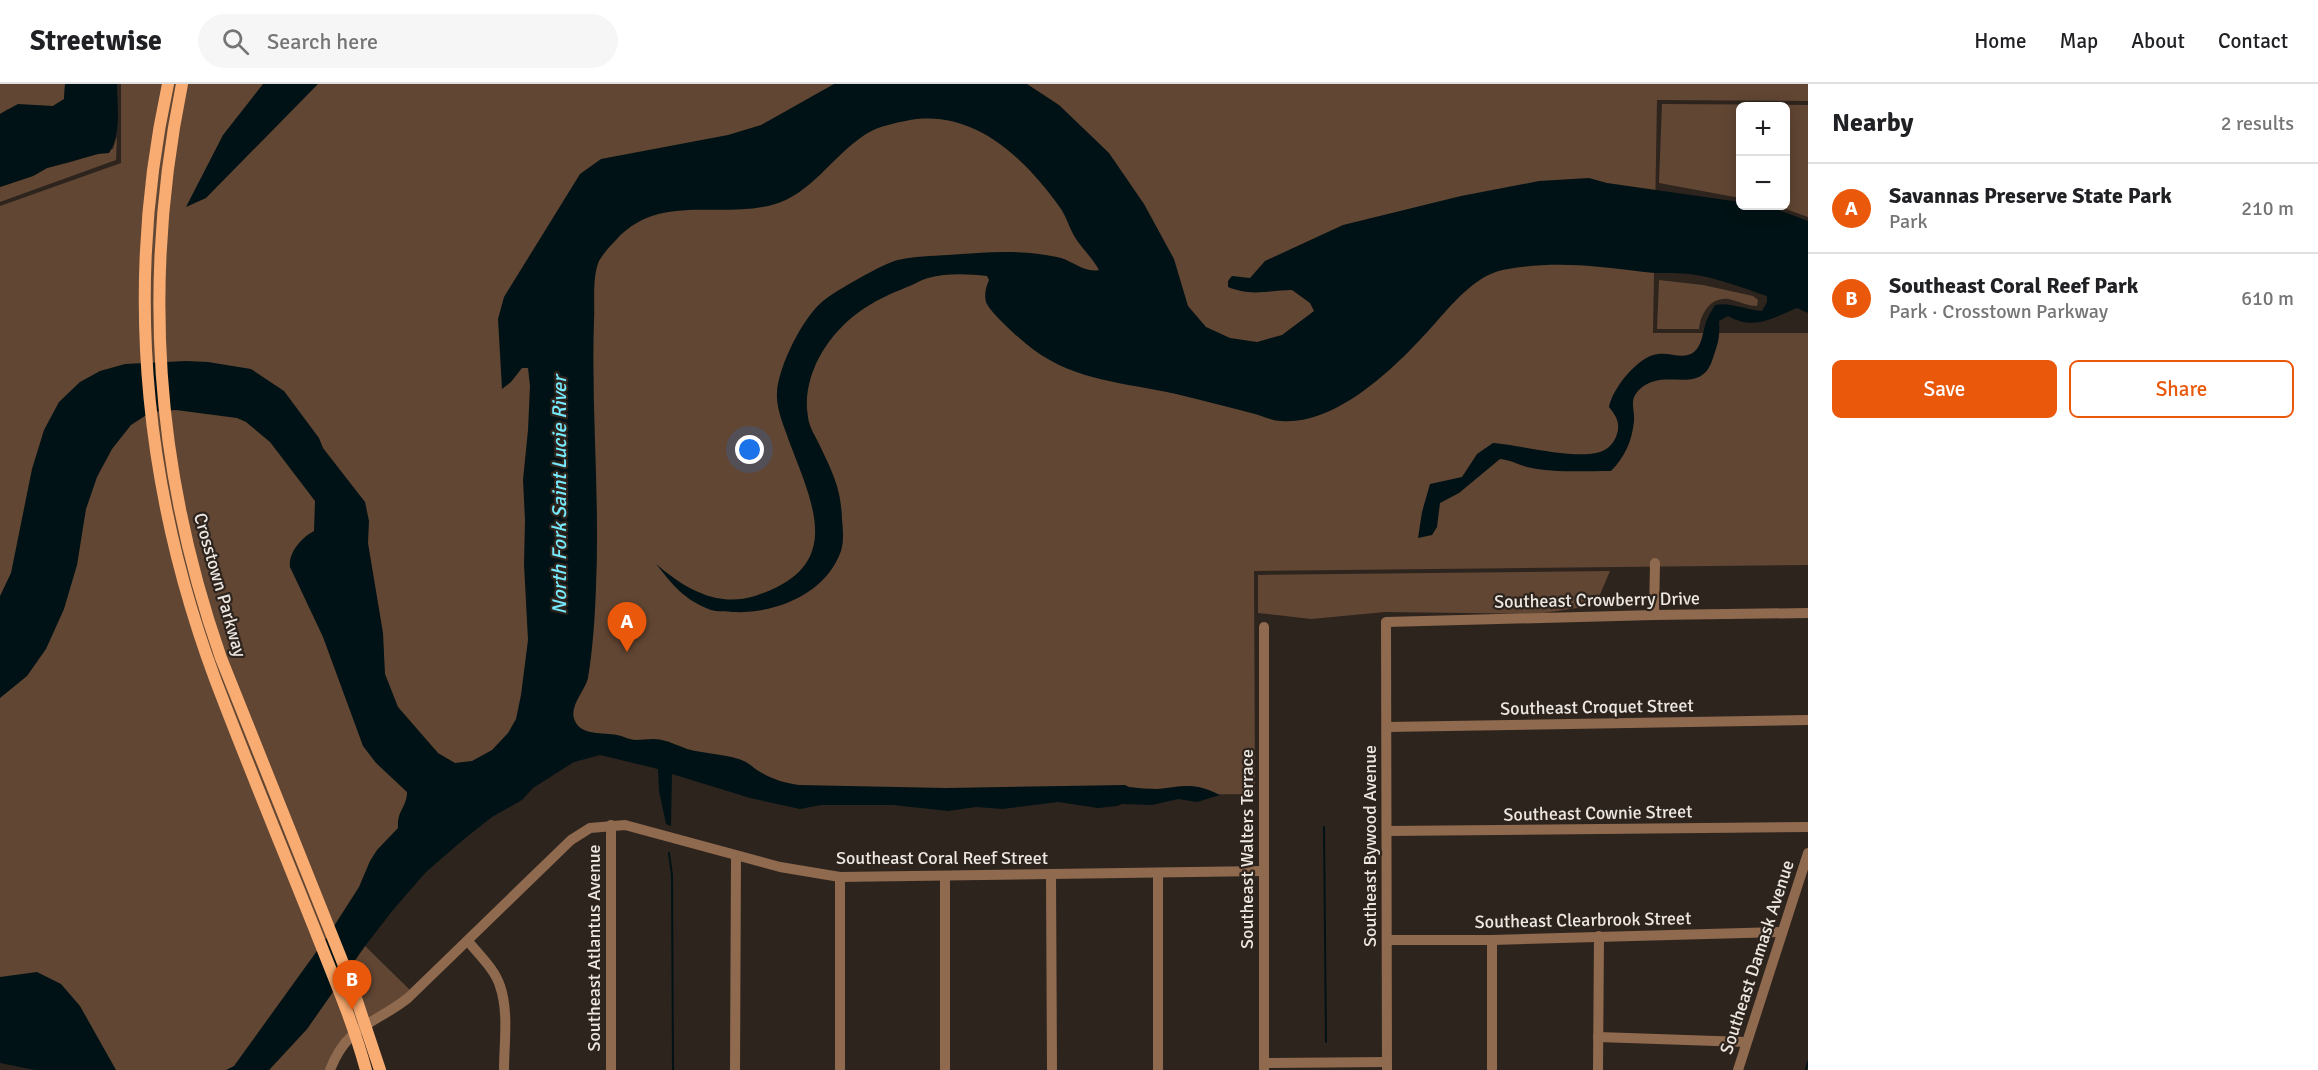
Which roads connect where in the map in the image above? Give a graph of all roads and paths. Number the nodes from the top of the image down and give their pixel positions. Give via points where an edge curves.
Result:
1 (168, 84) edge
2 (182, 84) edge
3 (1655, 562) dead end
4 (1808, 613) edge
5 (1654, 615) junction
6 (1386, 622) joint
7 (1264, 627) dead end
8 (1808, 720) edge
9 (1387, 727) junction
10 (610, 825) junction
11 (1808, 827) edge
12 (1387, 831) junction
13 (1808, 853) edge
14 (736, 856) junction
15 (1263, 871) junction
16 (1158, 873) junction
17 (1052, 875) junction
18 (840, 877) junction
19 (945, 877) junction
20 (1781, 932) junction
21 (1599, 936) junction
22 (1387, 940) junction
23 (1492, 940) junction
24 (468, 941) junction
25 (1598, 1037) junction
26 (1745, 1042) junction
27 (1264, 1066) edge
28 (1387, 1066) edge
29 (380, 1067) edge
30 (365, 1069) edge
31 (330, 1070) edge
32 (504, 1070) edge
33 (611, 1070) edge
34 (735, 1070) edge
35 (840, 1070) edge
36 (945, 1070) edge
37 (1052, 1070) edge
38 (1158, 1070) edge
39 (1492, 1070) edge
40 (1598, 1070) edge
41 (1738, 1070) edge

1 - 30 main road, Crosstown Parkway via 150,199 144,307 152,425 165,508 204,648 341,994
2 - 29 main road, Crosstown Parkway via 165,186 158,281 163,397 179,510 221,658 351,983
3 - 5 street
4 - 5 street, Southeast Crowberry Drive
5 - 6 street, Southeast Crowberry Drive
6 - 9 street, Southeast Bywood Avenue
7 - 15 street, Southeast Walters Terrace
8 - 9 street, Southeast Croquet Street
9 - 12 street, Southeast Bywood Avenue
10 - 14 street, Southeast Coral Reef Street via 625,825
10 - 24 street, Southeast Coral Reef Street via 590,828 571,840
10 - 33 street, Southeast Atlantus Avenue
11 - 12 street, Southeast Cownie Street
12 - 22 street, Southeast Bywood Avenue
13 - 20 street, Southeast Damask Avenue
14 - 18 street, Southeast Coral Reef Street
14 - 34 street
15 - 16 street, Southeast Coral Reef Street
15 - 27 street, Southeast Walters Terrace
16 - 17 street, Southeast Coral Reef Street
16 - 38 street
17 - 19 street, Southeast Coral Reef Street
17 - 37 street
18 - 19 street, Southeast Coral Reef Street
18 - 35 street
19 - 36 street
20 - 21 street, Southeast Clearbrook Street
20 - 26 street, Southeast Damask Avenue
21 - 23 street, Southeast Clearbrook Street
21 - 25 street
22 - 23 street, Southeast Clearbrook Street
22 - 28 street, Southeast Bywood Avenue
23 - 39 street
24 - 31 street, Southeast Coral Reef Street via 408,998 359,1028 338,1053
24 - 32 street via 500,986
25 - 26 street
25 - 40 street
26 - 41 street, Southeast Damask Avenue
27 - 28 street

